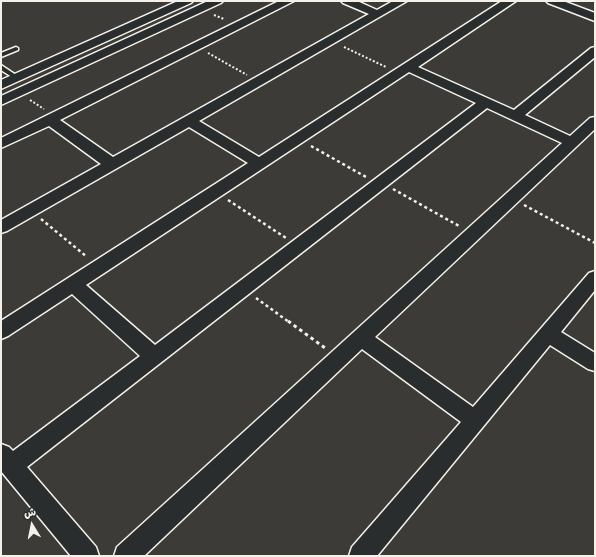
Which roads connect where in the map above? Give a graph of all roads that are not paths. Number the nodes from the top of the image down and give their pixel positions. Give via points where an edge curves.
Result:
1 (187, 1) edge
2 (217, 1) edge
3 (288, 1) edge
4 (347, 1) edge
5 (401, 1) edge
6 (510, 1) edge
7 (552, 1) edge
8 (378, 14) junction
9 (595, 17) edge
10 (16, 49) dead end
11 (595, 51) edge
12 (1, 55) edge
13 (1, 67) edge
14 (404, 70) junction
15 (18, 78) junction
16 (1, 85) edge
17 (1, 101) edge
18 (485, 103) junction
19 (515, 116) junction
20 (53, 118) junction
21 (189, 121) junction
22 (595, 121) edge
23 (572, 142) junction
24 (1, 144) edge
25 (112, 164) junction
26 (260, 164) junction
27 (1, 227) edge
28 (595, 278) edge
29 (73, 284) junction
30 (1, 331) edge
31 (548, 334) junction
32 (361, 338) junction
33 (154, 356) junction
34 (595, 363) edge
35 (475, 420) junction
36 (6, 460) edge
37 (87, 556) edge
38 (126, 556) edge
39 (361, 556) edge

1 - 15 street
2 - 17 street
3 - 20 street
4 - 8 street
5 - 8 street
6 - 14 street
7 - 9 street
8 - 21 street
10 - 12 lane
11 - 19 street
13 - 15 lane
14 - 18 street
14 - 26 street
15 - 16 street
18 - 19 street
18 - 33 street
19 - 23 street
20 - 24 street
20 - 25 street
21 - 25 street
21 - 26 street
22 - 23 street
23 - 32 street
25 - 27 street
26 - 29 street
28 - 31 street
29 - 30 street
29 - 33 street
31 - 34 street
31 - 35 street
32 - 35 street
32 - 38 street
33 - 36 street
35 - 39 street
36 - 37 street

